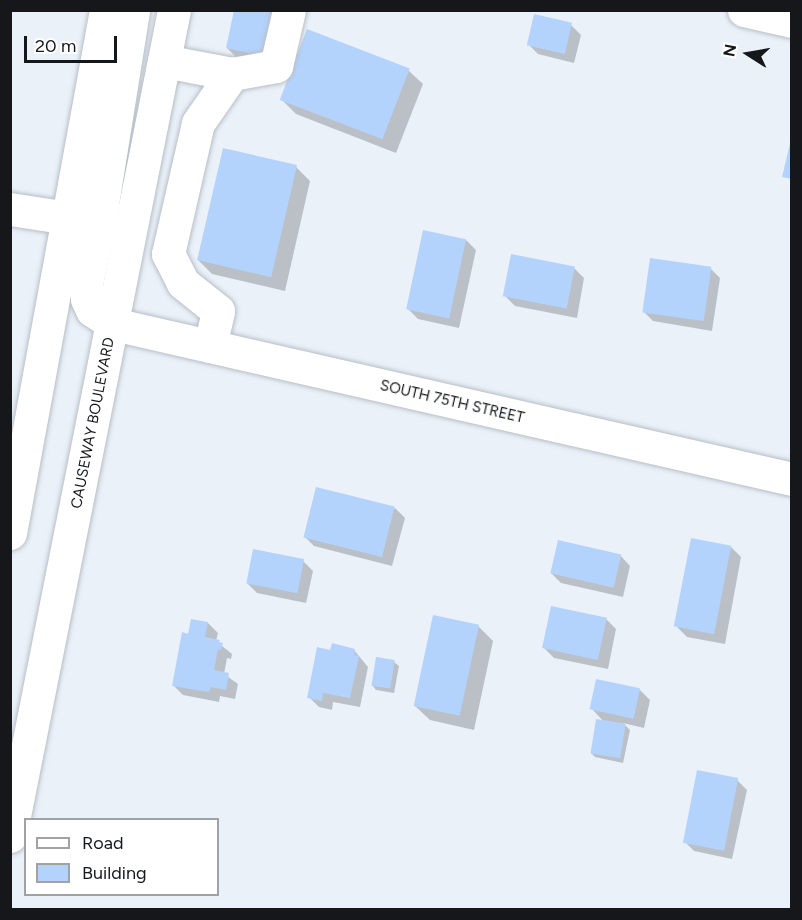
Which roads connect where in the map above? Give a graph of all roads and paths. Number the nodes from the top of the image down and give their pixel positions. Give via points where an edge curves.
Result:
1 (106, 10) edge
2 (133, 10) edge
3 (174, 10) edge
4 (289, 10) edge
5 (744, 10) edge
6 (792, 21) edge
7 (164, 61) junction
8 (232, 74) junction
9 (139, 189) junction
10 (182, 195) junction
11 (10, 209) edge
12 (68, 218) junction
13 (113, 324) junction
14 (210, 346) junction
15 (18, 447) edge
16 (792, 479) edge
17 (10, 533) edge
18 (10, 836) edge

1 - 12 main road
2 - 13 main road via 86,284 92,310
3 - 7 main road, CAUSEWAY BOULEVARD
4 - 8 main road via 276,66
5 - 6 main road
7 - 8 main road
7 - 9 main road, CAUSEWAY BOULEVARD
8 - 10 main road via 198,123
9 - 10 main road
9 - 13 main road, CAUSEWAY BOULEVARD
10 - 14 main road via 168,254 183,284 218,311
11 - 12 main road
12 - 15 main road
13 - 14 main road, SOUTH 75TH STREET
13 - 18 main road, CAUSEWAY BOULEVARD
14 - 16 main road, SOUTH 75TH STREET
15 - 17 main road

